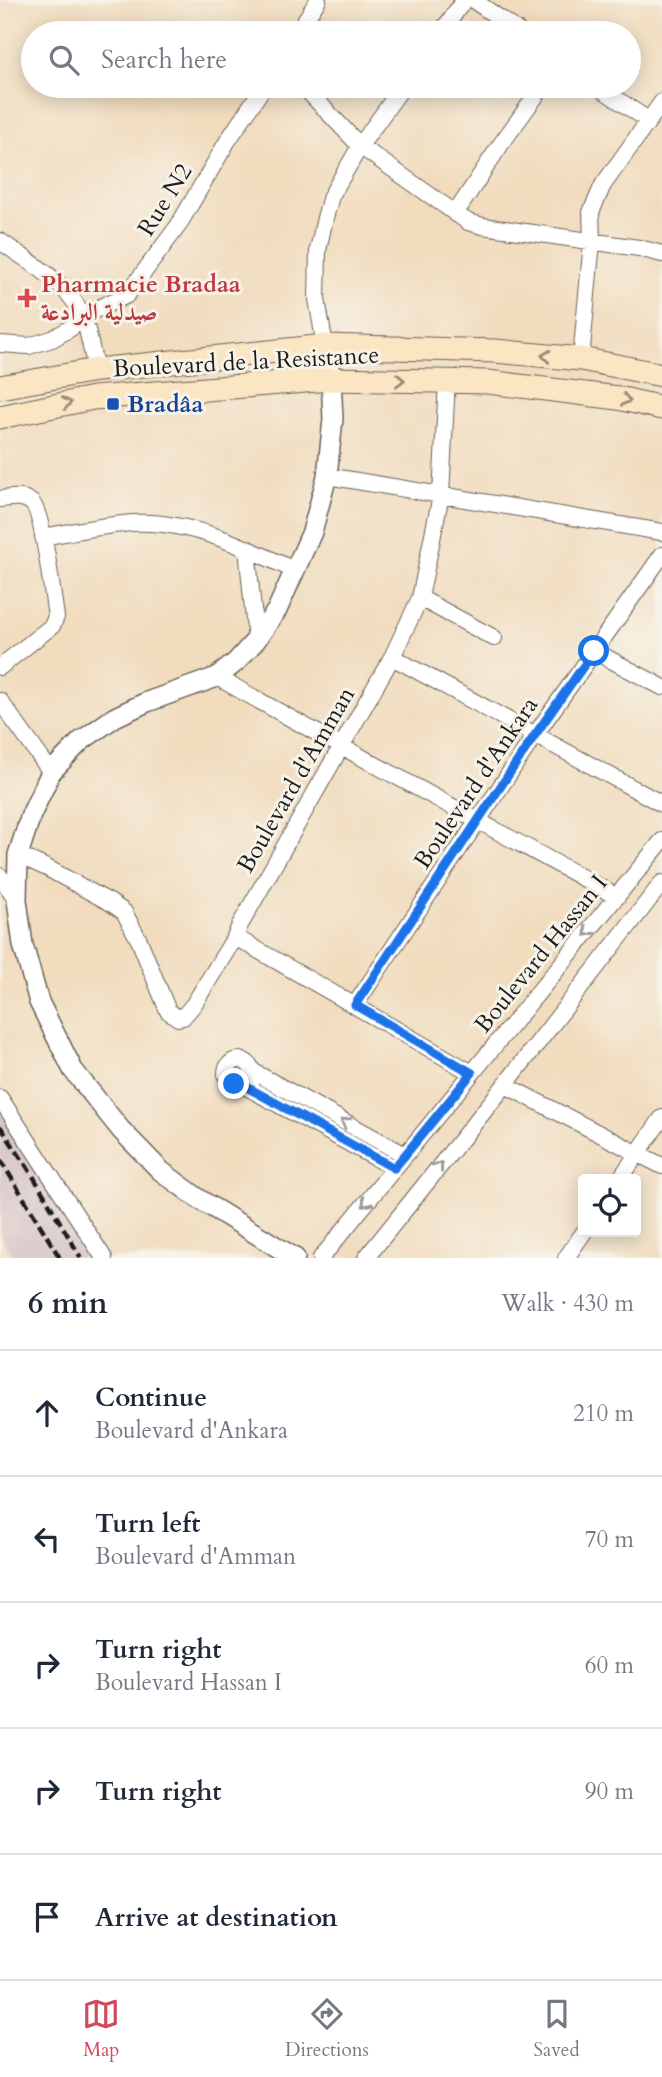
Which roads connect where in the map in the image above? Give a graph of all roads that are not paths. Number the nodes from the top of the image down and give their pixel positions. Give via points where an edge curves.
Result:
1 (464, 0) edge
2 (473, 0) edge
3 (315, 1) edge
4 (304, 21) edge
5 (449, 21) edge
6 (504, 21) edge
7 (256, 98) edge
8 (314, 98) edge
9 (394, 98) edge
10 (534, 98) edge
11 (615, 98) edge
12 (662, 102) edge
13 (648, 120) junction
14 (360, 146) junction
15 (456, 214) junction
16 (0, 241) edge
17 (592, 241) junction
18 (662, 254) edge
19 (82, 316) junction
20 (0, 331) edge
21 (0, 344) edge
22 (18, 345) junction
23 (325, 346) junction
24 (581, 359) junction
25 (96, 370) junction
26 (662, 375) edge
27 (331, 379) junction
28 (447, 380) junction
29 (0, 387) edge
30 (662, 408) edge
31 (0, 417) edge
32 (327, 476) junction
33 (441, 495) junction
34 (0, 499) edge
35 (662, 532) edge
36 (43, 537) junction
37 (247, 548) junction
38 (662, 555) edge
39 (296, 571) junction
40 (419, 598) junction
41 (494, 638) dead end
42 (256, 640) junction
43 (594, 651) junction
44 (392, 657) junction
45 (0, 667) edge
46 (217, 677) junction
47 (662, 687) edge
48 (0, 701) edge
49 (535, 735) junction
50 (341, 747) junction
51 (51, 772) junction
52 (662, 804) edge
53 (478, 820) junction
54 (662, 841) edge
55 (18, 855) junction
56 (0, 876) edge
57 (662, 883) edge
58 (617, 897) junction
59 (17, 900) junction
60 (235, 937) junction
61 (355, 1005) junction
62 (472, 1073) junction
63 (247, 1078) dead end
64 (505, 1084) junction
65 (0, 1098) edge
66 (301, 1107) junction
67 (662, 1118) edge
68 (638, 1153) junction
69 (405, 1155) junction
70 (662, 1166) edge
71 (394, 1168) junction
72 (623, 1174) edge
73 (581, 1237) edge
74 (104, 1258) edge
75 (295, 1258) edge
76 (321, 1258) edge
77 (366, 1258) edge
78 (566, 1258) edge

1 - 5 street
2 - 6 street
3 - 4 street
7 - 19 street, Rue N2 via 178,226 134,288
8 - 14 street
9 - 14 street
10 - 15 street
11 - 13 street
12 - 13 street
13 - 17 street via 603,184 590,212
14 - 15 street
14 - 23 street via 331,196 318,250 317,299
15 - 17 street via 483,226
16 - 19 street via 50,276
17 - 18 street
17 - 24 street
19 - 22 street, Rue N2 via 52,339
19 - 25 street
20 - 22 street
21 - 22 street, Rue N2
24 -> 23 main road, Boulevard de la Resistance via 495,351
23 - 25 main road, Boulevard de la Resistance
23 - 27 street
24 - 26 main road, Boulevard de la Resistance
25 - 29 main road, Boulevard de la Resistance
27 -> 28 main road, Boulevard de la Resistance
31 -> 27 main road, Boulevard de la Resistance via 93,398
27 - 32 street via 333,419
28 -> 30 main road, Boulevard de la Resistance via 618,398
28 - 33 street, Boulevard d'Amman
32 - 33 street
32 - 39 street
33 - 35 street
33 - 40 street, Boulevard d'Amman
34 - 36 street via 18,497 32,503
36 - 37 street via 133,523 173,525
36 - 45 street via 56,617 52,626
37 - 39 street
37 - 42 street
38 - 43 street, Boulevard d'Ankara
39 - 42 street
40 - 41 street
40 - 44 street, Boulevard d'Amman
42 - 46 street
43 - 47 street
43 - 49 street, Boulevard d'Ankara
44 - 49 street
44 - 50 street, Boulevard d'Amman
46 - 50 street
46 - 51 street via 115,717 81,741
48 - 51 street
49 - 52 street
49 - 53 street, Boulevard d'Ankara
50 - 53 street
50 - 60 street, Boulevard d'Amman
51 - 55 street
53 - 58 street
53 - 61 street, Boulevard d'Ankara
54 - 58 street, Boulevard Hassan I
55 - 59 street
55 - 60 street, Boulevard d'Amman via 124,912 168,1010 178,1018 188,1012
56 - 59 street
57 - 64 street, Boulevard Hassan I
58 -> 62 street, Boulevard Hassan I
59 - 75 street via 23,945 40,1002 73,1070 161,1171
60 - 61 street
61 - 62 street
62 - 69 street, Boulevard Hassan I
63 - 66 street
64 - 68 street
77 -> 64 street, Boulevard Hassan I
65 - 74 street
69 -> 66 street
66 - 71 street
67 - 68 street
68 - 70 street
68 - 72 street
69 - 71 street, Boulevard Hassan I
71 -> 76 street, Boulevard Hassan I
73 - 78 street

